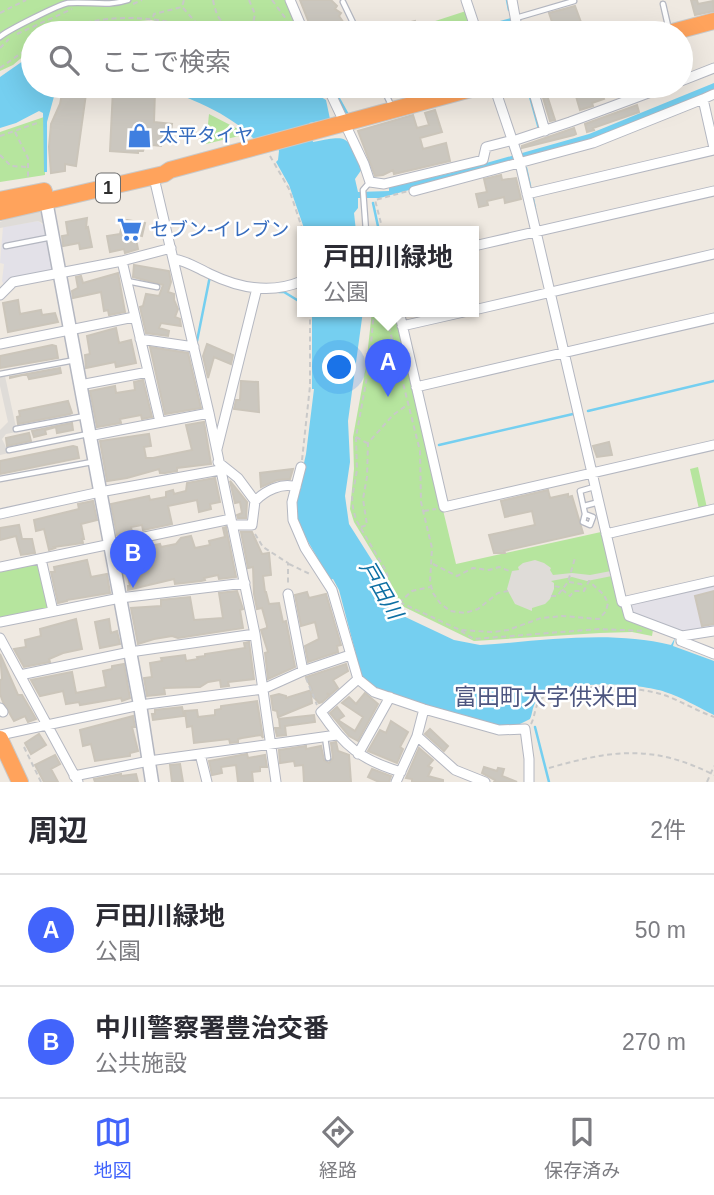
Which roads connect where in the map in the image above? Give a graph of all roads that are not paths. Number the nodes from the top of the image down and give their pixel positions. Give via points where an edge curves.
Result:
1 (128, 0) edge
2 (290, 0) edge
3 (466, 0) edge
4 (512, 0) edge
5 (573, 1) edge
6 (64, 2) edge
7 (343, 2) dead end
8 (663, 4) dead end
9 (515, 19) joint
10 (29, 21) edge
11 (299, 21) edge
12 (352, 21) edge
13 (473, 21) edge
14 (667, 21) edge
15 (714, 21) edge
16 (21, 24) edge
17 (693, 27) edge
18 (0, 37) edge
19 (714, 68) edge
20 (693, 76) edge
21 (714, 94) edge
22 (333, 98) edge
23 (388, 98) edge
24 (438, 98) edge
25 (498, 98) edge
26 (535, 98) edge
27 (634, 98) edge
28 (703, 99) junction
29 (393, 110) junction
30 (345, 123) junction
31 (545, 131) junction
32 (513, 140) junction
33 (714, 149) edge
34 (518, 159) junction
35 (170, 170) junction
36 (155, 181) dead end
37 (98, 183) junction
38 (366, 186) junction
39 (414, 191) road end
40 (714, 191) edge
41 (527, 194) junction
42 (41, 200) junction
43 (0, 203) edge
44 (0, 212) edge
45 (0, 218) edge
46 (366, 226) edge
47 (536, 231) junction
48 (52, 237) junction
49 (479, 245) edge
50 (6, 246) dead end
51 (172, 254) junction
52 (714, 254) edge
53 (122, 261) junction
54 (59, 273) junction
55 (126, 281) junction
56 (297, 283) edge
57 (157, 287) dead end
58 (257, 288) junction
59 (550, 293) junction
60 (0, 295) edge
61 (479, 309) edge
62 (134, 317) junction
63 (400, 317) edge
64 (442, 317) edge
65 (714, 318) edge
66 (402, 326) junction
67 (69, 330) junction
68 (140, 339) junction
69 (0, 344) edge
70 (194, 347) junction
71 (564, 353) junction
72 (75, 360) junction
73 (148, 372) junction
74 (0, 374) edge
75 (80, 385) junction
76 (416, 387) junction
77 (209, 413) junction
78 (86, 416) junction
79 (160, 422) junction
80 (16, 429) dead end
81 (89, 435) junction
82 (714, 445) edge
83 (9, 450) dead end
84 (218, 461) junction
85 (94, 462) junction
86 (301, 467) road end
87 (592, 474) junction
88 (0, 479) edge
89 (595, 487) junction
90 (296, 488) junction
91 (100, 492) junction
92 (255, 501) junction
93 (598, 502) junction
94 (584, 506) junction
95 (714, 509) edge
96 (0, 514) edge
97 (585, 514) dead end
98 (231, 522) junction
99 (606, 534) junction
100 (110, 544) junction
101 (41, 559) junction
102 (0, 567) edge
103 (714, 581) edge
104 (245, 583) junction
105 (288, 594) road end
106 (120, 597) junction
107 (625, 601) junction
108 (53, 611) junction
109 (0, 622) edge
110 (714, 631) edge
111 (256, 634) junction
112 (682, 636) junction
113 (0, 638) edge
114 (130, 652) junction
115 (714, 654) edge
116 (350, 655) junction
117 (303, 671) junction
118 (20, 675) junction
119 (358, 679) junction
120 (262, 689) junction
121 (390, 697) junction
122 (140, 705) junction
123 (424, 709) junction
124 (45, 725) junction
125 (337, 734) junction
126 (325, 736) junction
127 (417, 736) junction
128 (0, 737) edge
129 (271, 744) junction
130 (0, 753) edge
131 (200, 754) junction
132 (358, 754) junction
133 (328, 758) dead end
134 (149, 761) junction
135 (0, 764) edge
136 (455, 770) junction
137 (401, 772) junction
138 (76, 779) edge
139 (10, 782) edge
140 (18, 782) edge
141 (152, 782) edge
142 (207, 782) edge
143 (276, 782) edge
144 (396, 782) edge
145 (453, 782) edge
146 (485, 782) edge
147 (529, 782) edge

1 - 6 lane
2 - 11 street
3 - 13 street
4 - 9 street
5 - 9 lane
6 - 10 lane
7 - 12 lane
8 - 14 lane
15 - 17 highway
16 - 18 lane
19 - 20 street
21 - 28 street
22 - 30 street
23 - 29 lane
24 - 29 highway, 1
25 - 32 street
26 - 31 street
27 - 31 street
28 - 33 street
28 - 34 street via 593,143
29 - 30 highway, 1
30 - 35 highway, 1 via 271,148
30 - 38 street via 364,164
31 - 32 street
32 - 34 street
32 - 38 street via 486,147 483,160
33 - 41 street
34 - 39 street
34 - 41 street
35 - 37 highway, 1
35 - 42 highway, 1
36 - 51 street
37 - 42 highway, 1
37 - 43 highway, 1
38 - 46 lane
40 - 47 street
41 - 47 street
42 - 43 highway, 1
42 - 44 highway, 1
42 - 45 highway, 1
42 - 48 street
47 - 49 street
47 - 59 street
48 - 50 lane
48 - 54 street
51 - 53 street
51 - 58 street via 229,281
51 - 70 street
52 - 59 street
53 - 54 street
53 - 55 street
54 - 60 street via 13,282
54 - 67 street
55 - 57 lane
55 - 62 street
56 - 58 street via 283,289
58 - 84 street
59 - 61 street
59 - 71 street
62 - 67 street
62 - 68 street
63 - 66 street
64 - 66 street
65 - 71 street
66 - 76 street
67 - 69 street
67 - 72 street
68 - 70 street
68 - 73 street
70 - 77 street
71 - 76 street
71 - 87 street
72 - 74 lane
72 - 75 street
73 - 75 street
73 - 79 street
75 - 78 street
76 - 87 street via 444,507
77 - 79 street
77 - 84 street
78 - 80 lane
78 - 81 street
79 - 81 street
81 - 83 lane
81 - 85 street
82 - 87 street
84 - 91 street
84 - 92 street
84 - 98 street
85 - 88 lane
85 - 91 street
86 - 90 street
87 - 89 street
89 - 93 street
89 - 94 lane via 580,491
90 - 92 street via 279,487
90 - 116 street via 291,509 296,528 332,590
91 - 96 street
91 - 100 street
92 - 98 street via 252,525
93 - 94 lane
93 - 99 street
94 - 97 lane
95 - 99 street
98 - 100 street
98 - 104 street
99 - 107 street
100 - 101 street
100 - 106 street
101 - 102 street
101 - 108 street
103 - 107 street
104 - 106 street
104 - 111 street
105 - 117 street
106 - 108 street
106 - 114 street
107 - 112 street via 629,616
108 - 109 street
110 - 112 street
111 - 114 street
111 - 120 street
112 - 115 street via 681,641
113 - 118 street
114 - 118 street
114 - 122 street
116 - 117 street
116 - 119 street
117 - 120 street
118 - 124 street
119 - 121 street
119 - 125 street via 321,712
120 - 122 street
120 - 129 street
121 - 123 street
121 - 132 street
122 - 124 street
122 - 134 street
123 - 127 street
123 - 147 street via 499,730 525,729
124 - 128 street
124 - 138 street
125 - 126 street
125 - 132 street
126 - 129 street
126 - 133 lane
127 - 136 street
127 - 137 street
128 - 140 highway
129 - 131 street
129 - 143 street
130 - 140 highway
131 - 134 street
131 - 142 street
132 - 137 street
134 - 138 street
134 - 141 street
135 - 139 highway
136 - 145 street
136 - 146 street
137 - 144 street

